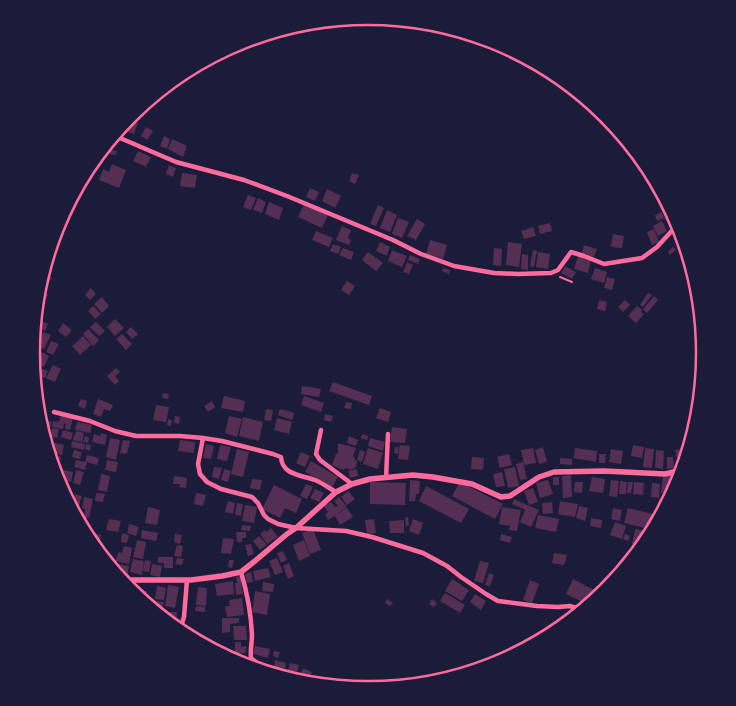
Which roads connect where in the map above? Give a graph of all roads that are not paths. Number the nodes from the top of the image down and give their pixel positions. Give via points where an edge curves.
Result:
1 (120, 138) edge
2 (673, 231) edge
3 (54, 412) dead end
4 (321, 430) dead end
5 (388, 434) dead end
6 (203, 438) junction
7 (674, 472) edge
8 (386, 478) junction
9 (352, 484) junction
10 (336, 492) junction
11 (296, 528) junction
12 (241, 572) junction
13 (131, 580) edge
14 (187, 580) junction
15 (575, 607) edge
16 (182, 623) edge
17 (254, 661) edge

1 - 2 street via 176,162 244,180 287,196 454,266 494,273 551,273 558,270 572,252 604,264 642,258
3 - 6 street via 136,436
4 - 9 street via 316,454
5 - 8 street
6 - 10 street via 281,457 284,468
6 - 11 street via 198,464 200,474 207,482 252,497 268,519
7 - 8 street via 554,472 539,477 510,496 501,497 472,484 433,477
8 - 9 street
9 - 10 street
10 - 11 street
11 - 12 street
11 - 15 street via 346,531 423,553 498,601
12 - 14 street
12 - 17 street via 247,591 252,636 250,652
13 - 14 street
14 - 16 street

